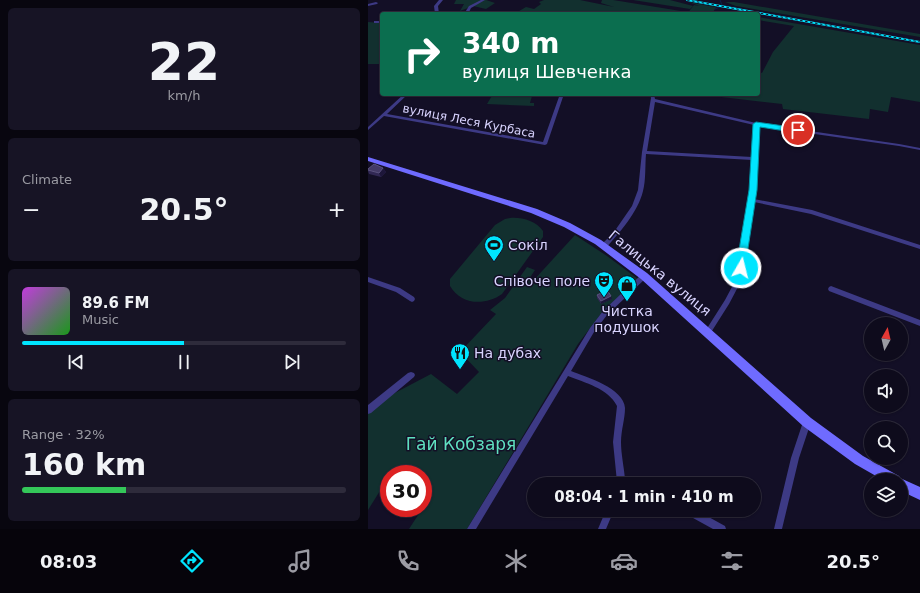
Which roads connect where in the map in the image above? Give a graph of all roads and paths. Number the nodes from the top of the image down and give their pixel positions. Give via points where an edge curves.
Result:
1 (441, 0) edge
2 (483, 0) edge
3 (376, 3) dead end
4 (368, 5) edge
5 (437, 12) edge
6 (467, 12) edge
7 (375, 22) dead end
8 (380, 22) edge
9 (404, 96) edge
10 (410, 96) edge
11 (561, 96) edge
12 (652, 96) edge
13 (653, 100) junction
14 (384, 115) junction
15 (756, 124) junction
16 (368, 129) edge
17 (920, 149) edge
18 (644, 152) junction
19 (368, 158) edge
20 (755, 159) junction
21 (751, 200) junction
22 (604, 246) junction
23 (920, 247) edge
24 (644, 276) junction
25 (368, 279) edge
26 (831, 289) dead end
27 (412, 299) dead end
28 (920, 323) edge
29 (708, 332) junction
30 (566, 372) junction
31 (411, 375) dead end
32 (368, 410) edge
33 (807, 422) junction
34 (882, 473) edge
35 (623, 477) edge
36 (908, 488) edge
37 (920, 494) edge
38 (607, 517) edge
39 (699, 517) edge
40 (471, 529) edge
41 (602, 529) edge
42 (722, 529) edge
43 (778, 529) edge

1 - 5 street via 436,6
2 - 6 street via 470,7
3 - 4 street
7 - 8 street
9 - 14 street
10 - 14 street via 389,114
11 - 14 street, вулиця Леся Курбаса via 545,144
12 - 13 street
13 - 15 street
13 - 18 street
14 - 16 street
15 - 17 street
15 - 20 street
18 - 20 street
18 - 22 street via 641,190 637,201
19 - 22 street, Галицька вулиця via 376,165 534,211 579,231
20 - 21 street
21 - 23 street via 812,212
21 - 29 street via 741,268 736,284
22 - 24 street, Галицька вулиця
24 - 29 street, Галицька вулиця
24 - 30 street via 605,313
25 - 27 street via 398,290
26 - 28 street
29 - 33 street, Галицька вулиця
30 - 35 street via 601,386 618,400 621,406 617,442
30 - 40 street
31 - 32 street
33 - 34 street, Галицька вулиця via 859,460
33 - 43 street via 795,458
36 - 37 street
38 - 41 street
39 - 42 street

